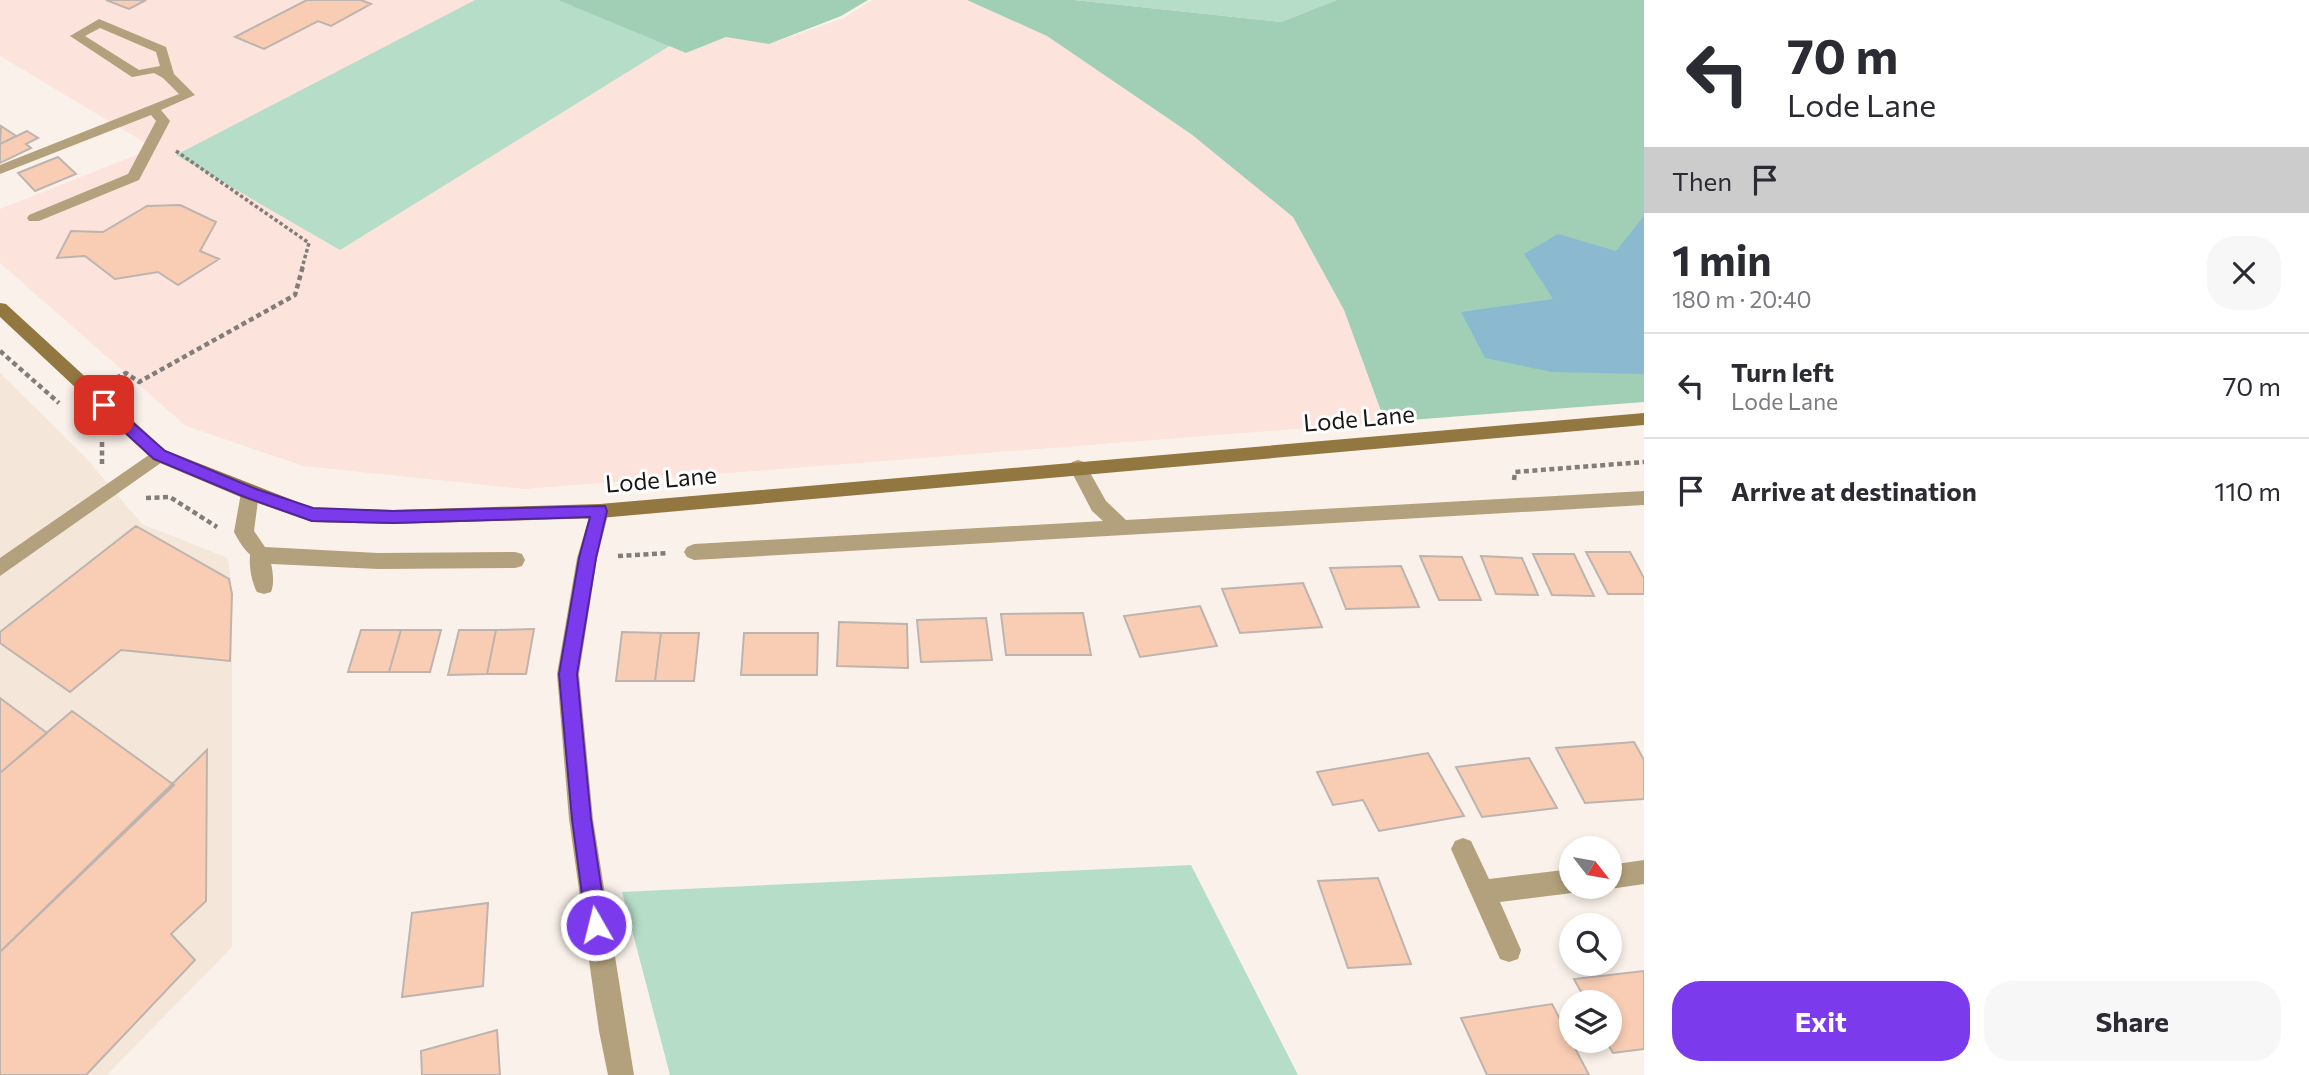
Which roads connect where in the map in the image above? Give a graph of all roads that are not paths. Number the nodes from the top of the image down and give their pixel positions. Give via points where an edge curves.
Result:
1 (168, 75) junction
2 (153, 110) junction
3 (0, 170) edge
4 (34, 218) dead end
5 (0, 309) edge
6 (1644, 419) edge
7 (159, 455) junction
8 (1078, 467) junction
9 (250, 493) junction
10 (1644, 498) edge
11 (600, 511) junction
12 (1120, 526) junction
13 (694, 552) road end
14 (259, 553) junction
15 (514, 560) dead end
16 (0, 568) edge
17 (264, 586) dead end
18 (1463, 849) dead end
19 (1644, 872) edge
20 (1622, 875) edge
21 (1559, 883) edge
22 (1483, 892) junction
23 (1509, 950) dead end
24 (621, 1075) edge

1 - 1 street via 155,69 137,74 76,36 99,23 162,50
1 - 2 street via 188,95
2 - 3 street
2 - 4 street via 163,121 134,177
5 - 7 main road, Lode Lane
6 - 8 main road, Lode Lane
7 - 9 main road, Lode Lane
7 - 16 street
8 - 11 main road, Lode Lane
8 - 12 street via 1100,506
9 - 11 main road, Lode Lane via 312,514 393,517
9 - 14 street via 244,532
10 - 12 street
11 - 24 street via 587,558 568,674 581,819
12 - 13 street
14 - 15 street via 379,561
14 - 17 street
18 - 22 street
19 - 20 street
21 - 22 street
22 - 23 street

